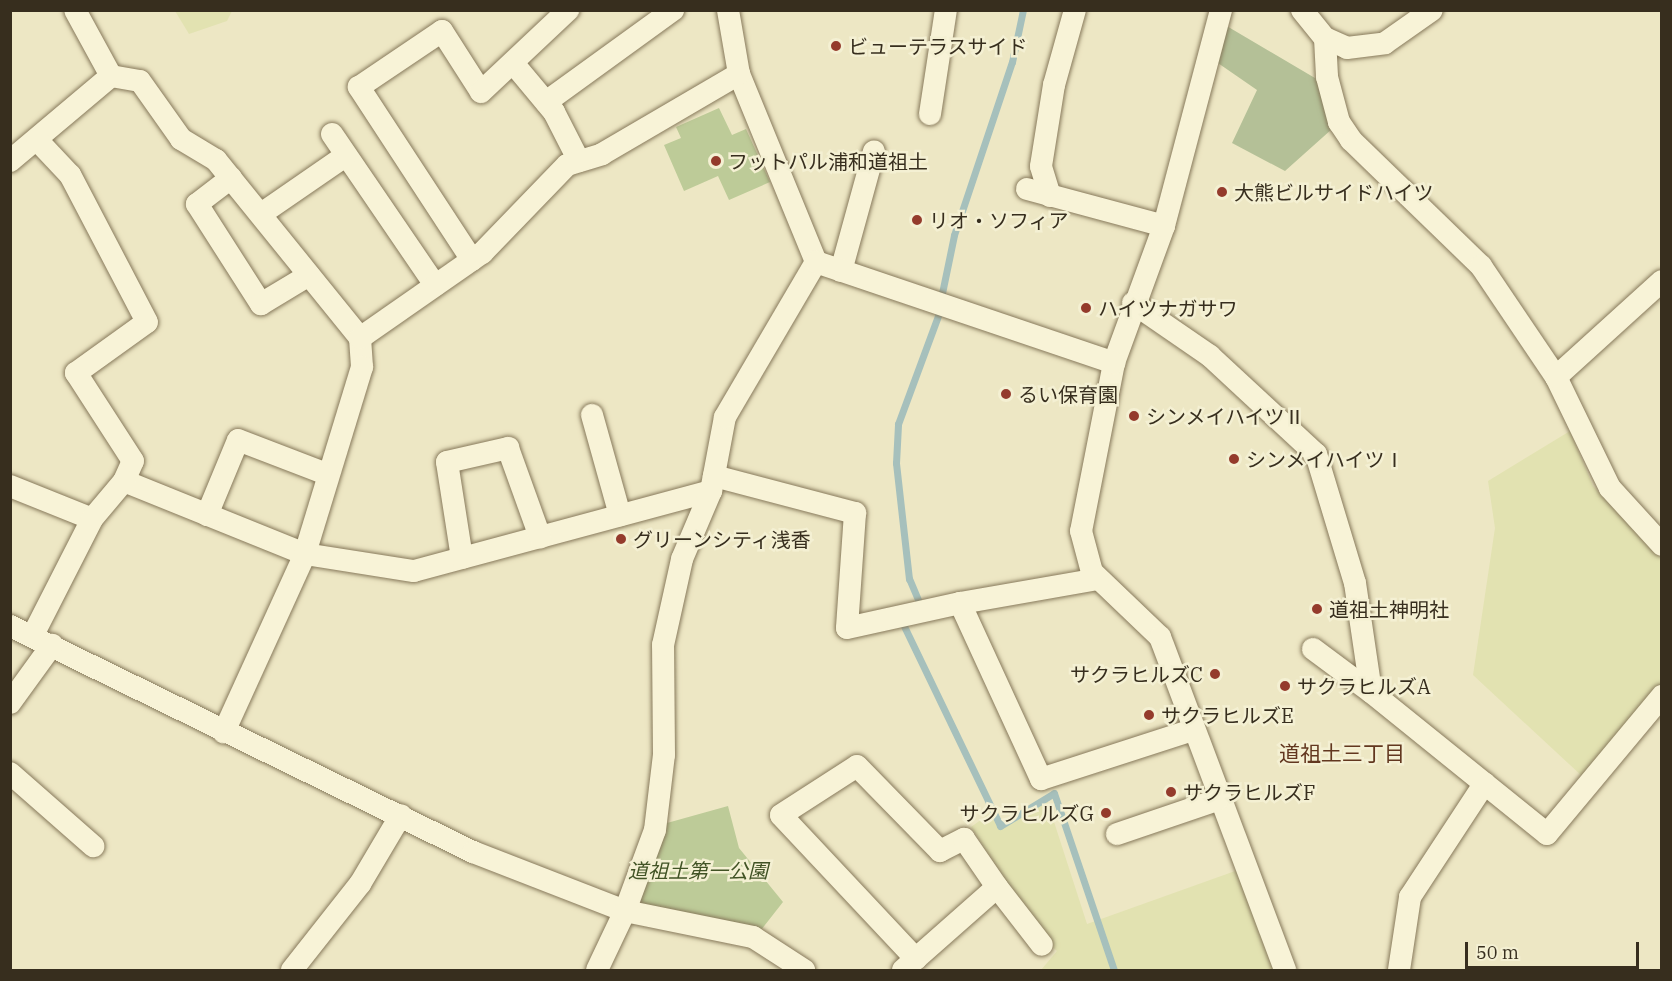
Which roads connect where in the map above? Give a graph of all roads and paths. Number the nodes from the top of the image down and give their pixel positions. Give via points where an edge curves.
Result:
1 (75, 10) edge
2 (568, 10) edge
3 (673, 10) edge
4 (728, 10) edge
5 (946, 10) edge
6 (1075, 10) edge
7 (1221, 10) edge
8 (1302, 10) edge
9 (1432, 10) edge
10 (1325, 38) junction
11 (513, 63) junction
12 (739, 74) junction
13 (111, 76) junction
14 (546, 102) junction
15 (930, 114) dead end
16 (332, 134) dead end
17 (37, 140) junction
18 (874, 151) dead end
19 (345, 156) junction
20 (10, 161) edge
21 (579, 161) junction
22 (231, 178) junction
23 (1027, 189) dead end
24 (1050, 195) junction
25 (261, 214) junction
26 (1164, 226) junction
27 (472, 260) junction
28 (816, 262) junction
29 (841, 271) junction
30 (309, 275) junction
31 (1662, 281) edge
32 (435, 285) junction
33 (1133, 303) junction
34 (360, 338) junction
35 (1114, 363) junction
36 (1556, 377) junction
37 (592, 415) dead end
38 (329, 475) junction
39 (124, 481) junction
40 (713, 483) junction
41 (10, 486) edge
42 (207, 515) junction
43 (620, 516) junction
44 (92, 519) junction
45 (540, 537) junction
46 (1662, 545) edge
47 (305, 554) junction
48 (462, 558) junction
49 (1098, 579) junction
50 (960, 603) junction
51 (10, 626) edge
52 (42, 640) junction
53 (1313, 649) dead end
54 (1371, 692) junction
55 (1662, 696) edge
56 (10, 703) edge
57 (1193, 730) junction
58 (224, 732) junction
59 (10, 773) edge
60 (1485, 783) junction
61 (1217, 800) junction
62 (401, 815) junction
63 (1117, 834) dead end
64 (93, 846) dead end
65 (997, 887) junction
66 (626, 911) junction
67 (1042, 945) dead end
68 (909, 965) edge
69 (292, 970) edge
70 (597, 970) edge
71 (804, 970) edge
72 (1285, 970) edge
73 (1399, 970) edge

1 - 13 street
2 - 11 street
3 - 14 street
4 - 12 street
5 - 15 street
6 - 24 street via 1054,85 1041,166
7 - 26 street
8 - 10 street
9 - 10 street via 1385,44 1347,48
10 - 36 street via 1327,77 1339,122 1351,140 1481,266
11 - 14 street
11 - 27 street via 481,92 442,31 359,87
12 - 21 street via 602,154
12 - 28 street
13 - 17 street
13 - 22 street via 140,81 181,139 216,160
14 - 21 street
16 - 19 street
17 - 20 street
17 - 39 street via 70,175 147,322 76,373 134,461
18 - 29 street
19 - 25 street
19 - 32 street
21 - 27 street via 567,165
22 - 25 street
22 - 30 street via 197,204 261,304
23 - 24 street
24 - 26 street
25 - 30 street
26 - 33 street
27 - 32 street
28 - 29 street
28 - 40 street via 725,417
29 - 35 street
30 - 34 street
31 - 36 street
32 - 34 street
33 - 35 street
33 - 54 street via 1210,356 1316,454 1355,583
34 - 38 street via 362,368
35 - 49 street via 1081,531 1092,572
36 - 46 street via 1610,488
37 - 43 street
38 - 42 street via 238,440
38 - 47 street
39 - 42 street
39 - 44 street
40 - 43 street
40 - 50 street via 855,513 847,628
40 - 66 street via 682,559 663,645 664,755 655,830
41 - 44 street
42 - 47 street
43 - 45 street
44 - 52 street
45 - 48 street
45 - 48 street via 508,448 447,462
47 - 48 street via 414,571
47 - 58 street
49 - 50 street
49 - 57 street via 1160,637
50 - 57 street via 1041,779
51 - 52 street
52 - 56 street
52 - 58 street
53 - 54 street
54 - 60 street
55 - 60 street via 1547,834
57 - 61 street
58 - 62 street
59 - 64 street
60 - 73 street via 1410,897
61 - 63 street
61 - 72 street
62 - 66 street via 472,852
62 - 69 street via 360,884
65 - 67 street
65 - 68 street
65 - 68 street via 964,839 940,851 857,766 781,815
66 - 70 street
66 - 71 street via 753,937

